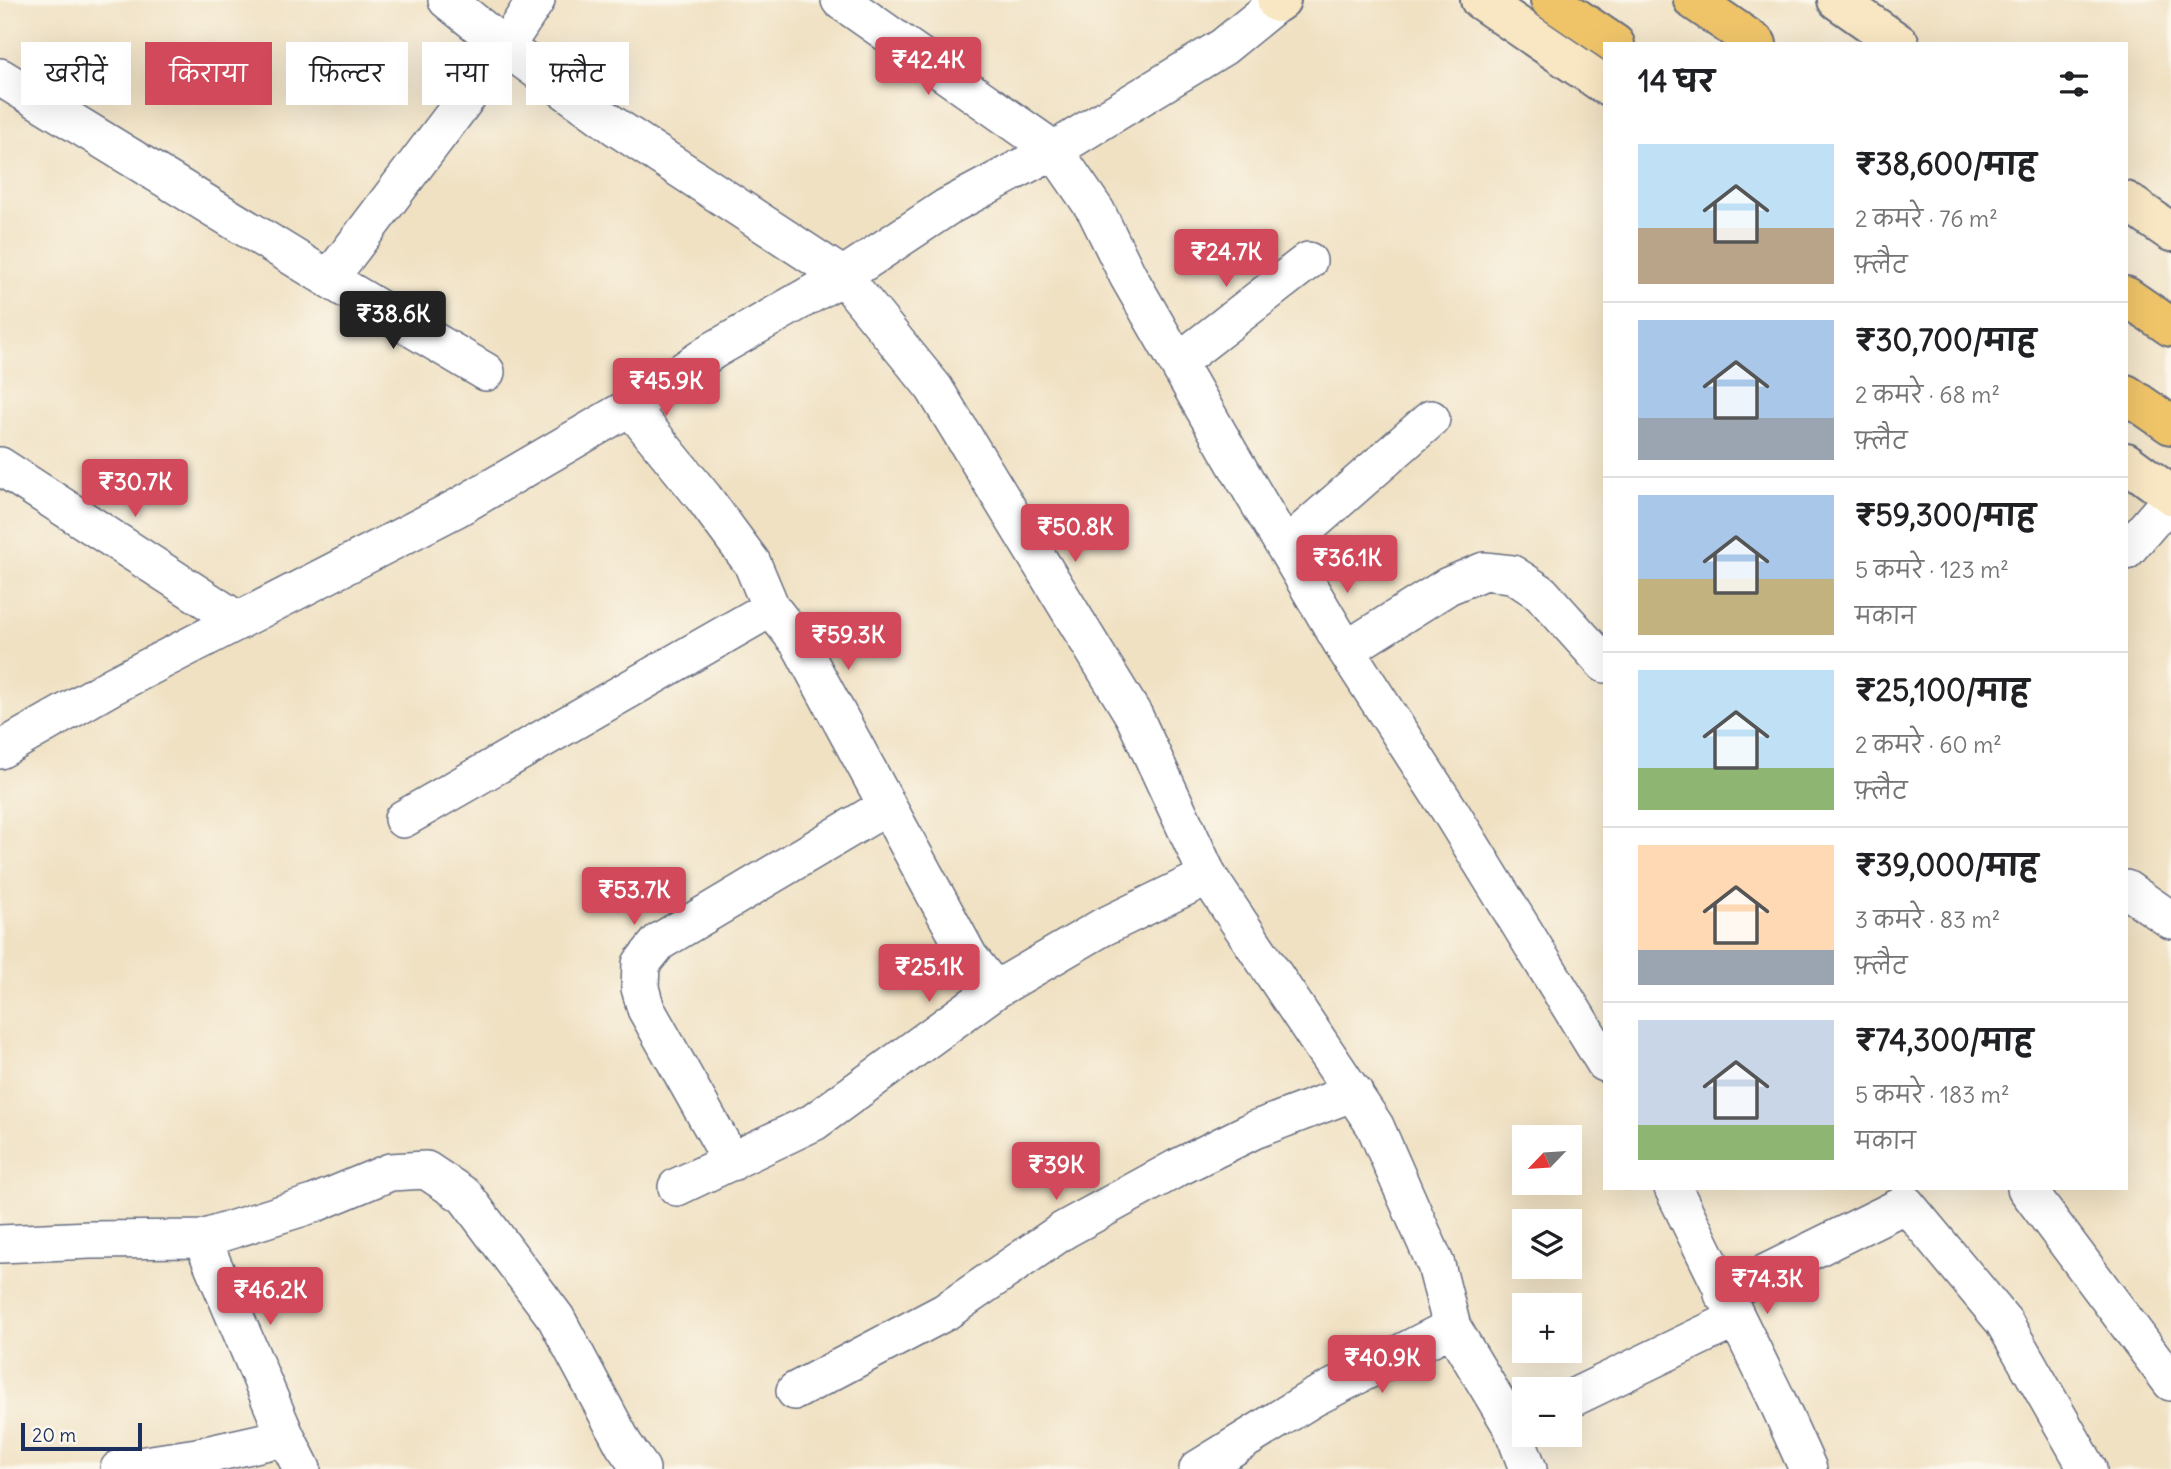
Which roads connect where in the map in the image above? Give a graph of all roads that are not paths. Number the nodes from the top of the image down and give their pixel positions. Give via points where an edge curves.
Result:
1 (447, 0) edge
2 (536, 0) edge
3 (840, 0) edge
4 (1480, 0) edge
5 (1550, 0) edge
6 (1693, 0) edge
7 (1837, 0) edge
8 (1279, 1) edge
9 (499, 42) edge
10 (508, 42) edge
11 (1612, 42) edge
12 (1754, 42) edge
13 (1897, 42) edge
14 (512, 52) edge
15 (0, 77) edge
16 (1603, 84) edge
17 (461, 105) edge
18 (1054, 149) junction
19 (2128, 202) edge
20 (2171, 232) edge
21 (1308, 261) dead end
22 (843, 276) junction
23 (329, 279) junction
24 (2128, 297) edge
25 (2171, 327) edge
26 (1178, 362) junction
27 (486, 372) dead end
28 (2128, 395) edge
29 (630, 407) junction
30 (1431, 419) dead end
31 (2171, 425) edge
32 (2128, 464) edge
33 (0, 466) edge
34 (2171, 497) edge
35 (1286, 547) junction
36 (2128, 549) edge
37 (771, 608) junction
38 (239, 621) junction
39 (1346, 650) junction
40 (1603, 662) edge
41 (0, 750) edge
42 (887, 806) junction
43 (403, 818) dead end
44 (1208, 876) junction
45 (2128, 890) edge
46 (2171, 920) edge
47 (995, 990) junction
48 (1603, 1060) edge
49 (1354, 1092) junction
50 (732, 1162) junction
51 (677, 1187) dead end
52 (1674, 1190) edge
53 (2027, 1190) edge
54 (1920, 1196) edge
55 (202, 1239) junction
56 (0, 1244) edge
57 (1730, 1307) junction
58 (1452, 1327) junction
59 (2171, 1382) edge
60 (795, 1391) dead end
61 (1582, 1392) edge
62 (1512, 1415) edge
63 (1523, 1447) edge
64 (294, 1453) edge
65 (119, 1469) edge
66 (641, 1469) edge
67 (1198, 1469) edge
68 (1528, 1469) edge
69 (1808, 1469) edge
70 (2088, 1469) edge

1 - 9 street
2 - 10 street
3 - 18 street
4 - 16 street
5 - 11 highway
6 - 12 highway
7 - 13 street
8 - 18 street via 1223,47
14 - 22 street via 616,127
15 - 23 street
17 - 23 street
18 - 22 street via 947,207
18 - 26 street via 1096,211
19 - 20 street
21 - 26 street
22 - 29 street via 714,351
22 - 44 street via 934,388 1134,716
23 - 27 street
24 - 25 highway
26 - 35 street
28 - 31 highway
29 - 37 street via 752,563
29 - 38 street via 457,508
30 - 35 street
32 - 34 street
33 - 38 street
34 - 36 street
35 - 39 street
37 - 42 street via 799,643
37 - 43 street
38 - 41 street
39 - 40 street via 1448,586 1484,571 1512,574 1541,593
39 - 48 street
42 - 47 street via 969,957
42 - 50 street via 659,942 641,964 640,988 646,1009
44 - 47 street via 1101,928
44 - 49 street
45 - 46 street
47 - 50 street via 814,1122
49 - 58 street via 1375,1126 1436,1265
49 - 60 street via 1254,1129 1177,1168 1064,1230 945,1312
50 - 51 street
52 - 57 street
53 - 59 street
54 - 57 street
54 - 70 street via 2004,1322
55 - 56 street
55 - 64 street
55 - 66 street via 313,1204 390,1172 426,1170 465,1196 556,1318 624,1446
57 - 61 street
57 - 69 street
58 - 62 street
58 - 67 street via 1313,1398
63 - 68 street
64 - 65 street via 197,1457

